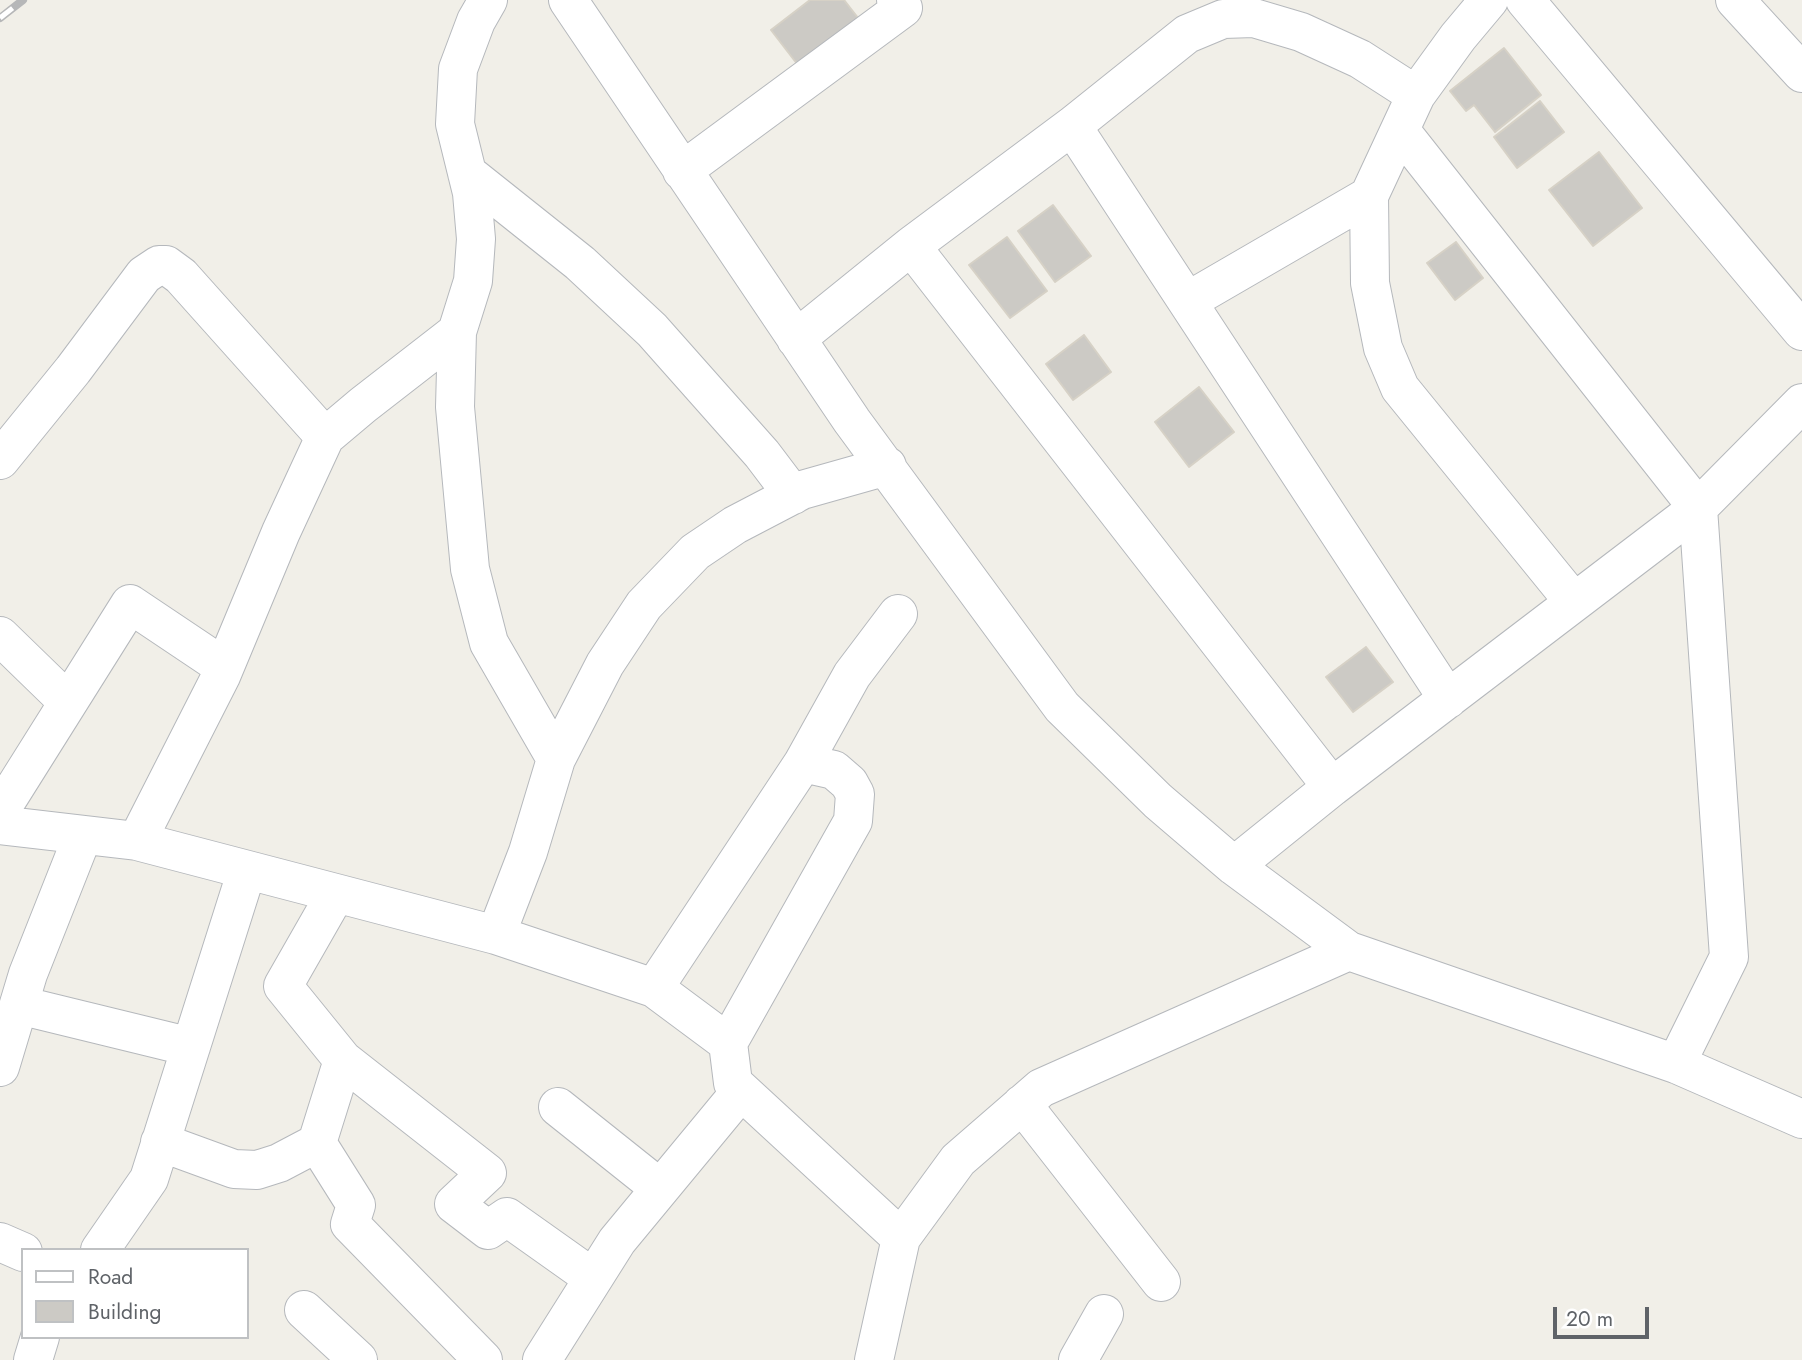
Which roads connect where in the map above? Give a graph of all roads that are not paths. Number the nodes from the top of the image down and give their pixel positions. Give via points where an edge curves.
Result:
1 (488, 0) edge
2 (568, 0) edge
3 (896, 0) edge
4 (1489, 0) edge
5 (1525, 0) edge
6 (1735, 0) edge
7 (1802, 73) edge
8 (1416, 95) junction
9 (1072, 125) junction
10 (1400, 130) junction
11 (682, 171) junction
12 (467, 173) junction
13 (1369, 196) junction
14 (911, 246) junction
15 (1188, 302) junction
16 (1802, 331) edge
17 (457, 332) junction
18 (796, 339) junction
19 (1802, 403) edge
20 (325, 438) junction
21 (0, 460) edge
22 (887, 466) junction
23 (793, 495) junction
24 (1699, 508) junction
25 (1574, 603) junction
26 (898, 614) dead end
27 (0, 635) edge
28 (224, 667) junction
29 (1448, 699) junction
30 (68, 702) junction
31 (556, 759) junction
32 (803, 763) junction
33 (1332, 787) junction
34 (0, 811) edge
35 (0, 824) edge
36 (83, 835) junction
37 (138, 841) junction
38 (1234, 866) junction
39 (247, 870) junction
40 (335, 895) junction
41 (496, 935) junction
42 (1349, 951) junction
43 (654, 988) junction
44 (19, 1005) junction
45 (728, 1043) junction
46 (191, 1047) junction
47 (343, 1060) junction
48 (1676, 1064) junction
49 (0, 1067) edge
50 (741, 1091) junction
51 (1022, 1104) junction
52 (558, 1107) dead end
53 (1802, 1119) edge
54 (160, 1142) junction
55 (317, 1143) junction
56 (659, 1191) junction
57 (901, 1238) junction
58 (0, 1242) edge
59 (101, 1248) edge
60 (21, 1251) edge
61 (593, 1278) junction
62 (1161, 1282) dead end
63 (304, 1310) dead end
64 (1104, 1314) dead end
65 (39, 1339) edge
66 (33, 1360) edge
67 (358, 1360) edge
68 (483, 1360) edge
69 (542, 1360) edge
70 (874, 1360) edge
71 (1078, 1360) edge

1 - 12 street via 458,69 455,124
2 - 11 street
3 - 11 street via 902,8
4 - 8 street
5 - 16 street
6 - 7 street
8 - 9 street via 1360,59 1301,32 1254,18 1223,19 1187,34
8 - 10 street
9 - 14 street
9 - 15 street
10 - 13 street
10 - 24 street
11 - 18 street
12 - 17 street via 476,239 473,281
12 - 23 street via 580,263 652,330
13 - 15 street
13 - 25 street via 1370,283 1383,348 1400,388
14 - 18 street
14 - 33 street
15 - 29 street
17 - 20 street
17 - 31 street via 455,407 470,569 489,643
18 - 22 street
19 - 24 street
20 - 21 street via 181,276 159,265 144,275
20 - 28 street
22 - 23 street
22 - 38 street via 1062,707 1158,801
23 - 31 street via 695,552 644,605 604,664
24 - 25 street
24 - 48 street via 1729,957
25 - 29 street
26 - 32 street via 852,676
27 - 30 street
28 - 30 street via 130,604
28 - 37 street
29 - 33 street
30 - 34 street
31 - 41 street via 528,852
32 - 43 street
32 - 45 street via 834,770 849,783 855,794 853,821
33 - 38 street
35 - 36 street
36 - 37 street
36 - 44 street
37 - 39 street
38 - 42 street
39 - 40 street
39 - 46 street
40 - 41 street
40 - 47 street via 283,986
41 - 43 street
42 - 48 street
42 - 51 street via 1041,1087
43 - 45 street
44 - 46 street
44 - 49 street
45 - 50 street via 733,1083
46 - 54 street
47 - 55 street
47 - 61 street via 487,1173 454,1204 488,1230 507,1217
48 - 53 street
50 - 56 street
50 - 57 street
51 - 57 street via 958,1160
51 - 62 street
52 - 56 street
54 - 55 street via 234,1169 257,1170
54 - 59 street via 149,1179
55 - 68 street via 356,1205 350,1224
56 - 61 street
57 - 70 street
58 - 60 street
61 - 69 street
63 - 67 street
64 - 71 street
65 - 66 street

